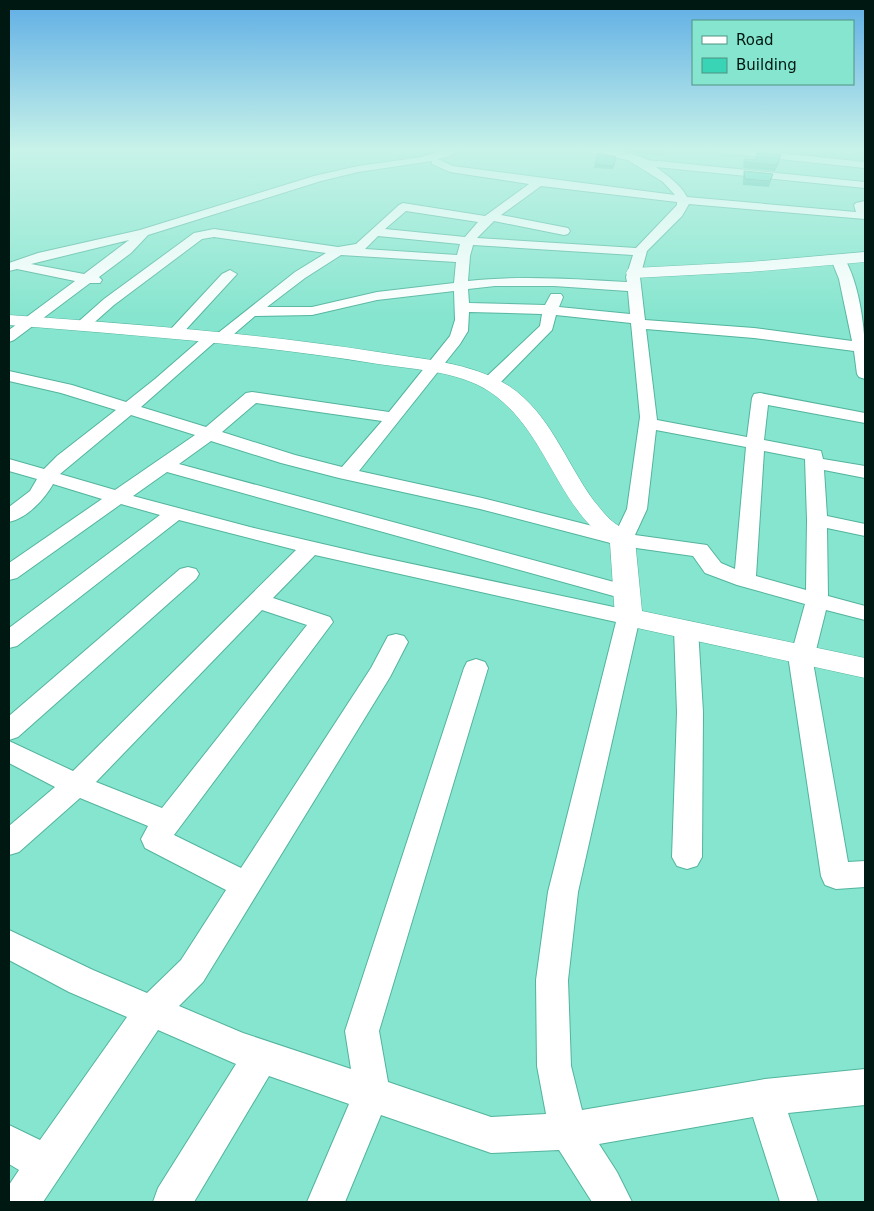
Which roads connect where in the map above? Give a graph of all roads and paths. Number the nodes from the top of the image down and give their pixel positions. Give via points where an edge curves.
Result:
1 (862, 205) edge
2 (230, 206) edge
3 (508, 206) edge
4 (683, 206) edge
5 (742, 206) edge
6 (491, 218) junction
7 (564, 231) dead end
8 (375, 232) junction
9 (143, 233) junction
10 (468, 241) junction
11 (339, 252) junction
12 (640, 252) junction
13 (865, 257) edge
14 (464, 259) junction
15 (838, 259) junction
16 (13, 266) edge
17 (230, 274) dead end
18 (86, 279) junction
19 (634, 280) junction
20 (554, 282) junction
21 (461, 285) junction
22 (130, 286) junction
23 (462, 307) junction
24 (550, 310) junction
25 (251, 312) junction
26 (9, 320) edge
27 (29, 321) junction
28 (638, 321) junction
29 (83, 326) junction
30 (175, 333) junction
31 (9, 337) edge
32 (218, 337) junction
33 (863, 347) edge
34 (432, 367) junction
35 (865, 374) edge
36 (9, 376) edge
37 (490, 383) junction
38 (128, 409) junction
39 (394, 418) junction
40 (865, 418) edge
41 (648, 423) junction
42 (209, 434) junction
43 (755, 444) junction
44 (814, 464) junction
45 (9, 465) edge
46 (163, 465) junction
47 (865, 472) edge
48 (346, 474) junction
49 (49, 475) junction
50 (117, 497) junction
51 (174, 514) junction
52 (9, 516) edge
53 (817, 520) junction
54 (865, 530) edge
55 (622, 540) junction
56 (310, 548) junction
57 (9, 573) edge
58 (188, 574) dead end
59 (745, 580) junction
60 (817, 599) junction
61 (258, 601) junction
62 (628, 605) junction
63 (865, 613) edge
64 (686, 629) junction
65 (9, 640) edge
66 (396, 642) dead end
67 (802, 654) junction
68 (476, 668) dead end
69 (865, 668) edge
70 (9, 730) edge
71 (9, 751) edge
72 (76, 785) junction
73 (167, 822) junction
74 (9, 842) edge
75 (686, 857) dead end
76 (865, 874) edge
77 (246, 885) junction
78 (9, 944) edge
79 (152, 1011) junction
80 (260, 1056) junction
81 (865, 1087) edge
82 (372, 1094) junction
83 (764, 1096) junction
84 (568, 1131) junction
85 (9, 1143) edge
86 (46, 1165) junction
87 (20, 1202) edge
88 (172, 1202) edge
89 (326, 1202) edge
90 (612, 1202) edge
91 (799, 1202) edge

1 - 5 street via 863,216
2 - 9 street
3 - 6 street
4 - 12 street
6 - 7 street
6 - 8 street via 403,207
6 - 10 street
8 - 10 street
8 - 11 street via 358,248
9 - 16 street
9 - 18 street via 126,250
10 - 12 street
10 - 14 street
11 - 14 street
11 - 22 street via 214,233 198,236
11 - 25 street via 300,275
12 - 19 street
13 - 15 main road
14 - 21 street
15 - 19 main road
15 - 33 street
16 - 18 street
17 - 30 street
18 - 22 street
18 - 27 street
19 - 20 street
19 - 28 street
20 - 21 street
20 - 24 street via 556,299
21 - 23 street
21 - 25 street via 377,296 312,311
22 - 29 street
23 - 24 street
23 - 34 street via 460,331
24 - 28 street
24 - 37 street via 547,327
25 - 32 street
26 - 27 main road
27 - 29 main road
27 - 31 street
28 - 33 street
28 - 41 street
29 - 30 main road
30 - 32 main road
32 - 34 main road
32 - 38 street
33 - 35 street
34 - 37 main road
34 - 39 street
36 - 38 street via 66,389
37 - 55 main road via 524,409 597,521
38 - 42 street
38 - 49 street
39 - 42 street via 252,397
39 - 48 street
40 - 43 street via 760,398
41 - 43 street
41 - 55 street via 637,509
42 - 46 street
42 - 48 street
43 - 44 street via 814,456
43 - 59 street
44 - 47 street
44 - 53 street
45 - 49 street
46 - 50 street
46 - 62 street
48 - 55 street
49 - 50 street
49 - 52 street via 37,495
50 - 51 street
50 - 57 street
51 - 56 street
51 - 65 street
53 - 54 street
53 - 60 street
55 - 59 street via 700,550 713,568
55 - 62 main road
56 - 61 street
56 - 62 street
58 - 70 street
59 - 60 street
60 - 63 street
60 - 67 street
61 - 72 street
61 - 73 street via 322,622
62 - 64 main road
62 - 84 street via 563,892 552,980 554,1066
64 - 67 main road
64 - 75 street via 690,712
66 - 77 street via 381,672
67 - 69 main road
67 - 76 street via 836,876
68 - 82 street via 362,1031
71 - 72 street
72 - 73 street
72 - 74 street
73 - 77 street via 155,839
77 - 79 street via 192,971
78 - 79 street via 81,981
79 - 80 street
79 - 86 street
80 - 82 street
80 - 88 street
81 - 83 street
82 - 84 street via 491,1135
82 - 89 street
83 - 84 street
83 - 91 street
84 - 90 street
85 - 86 street
86 - 87 street

